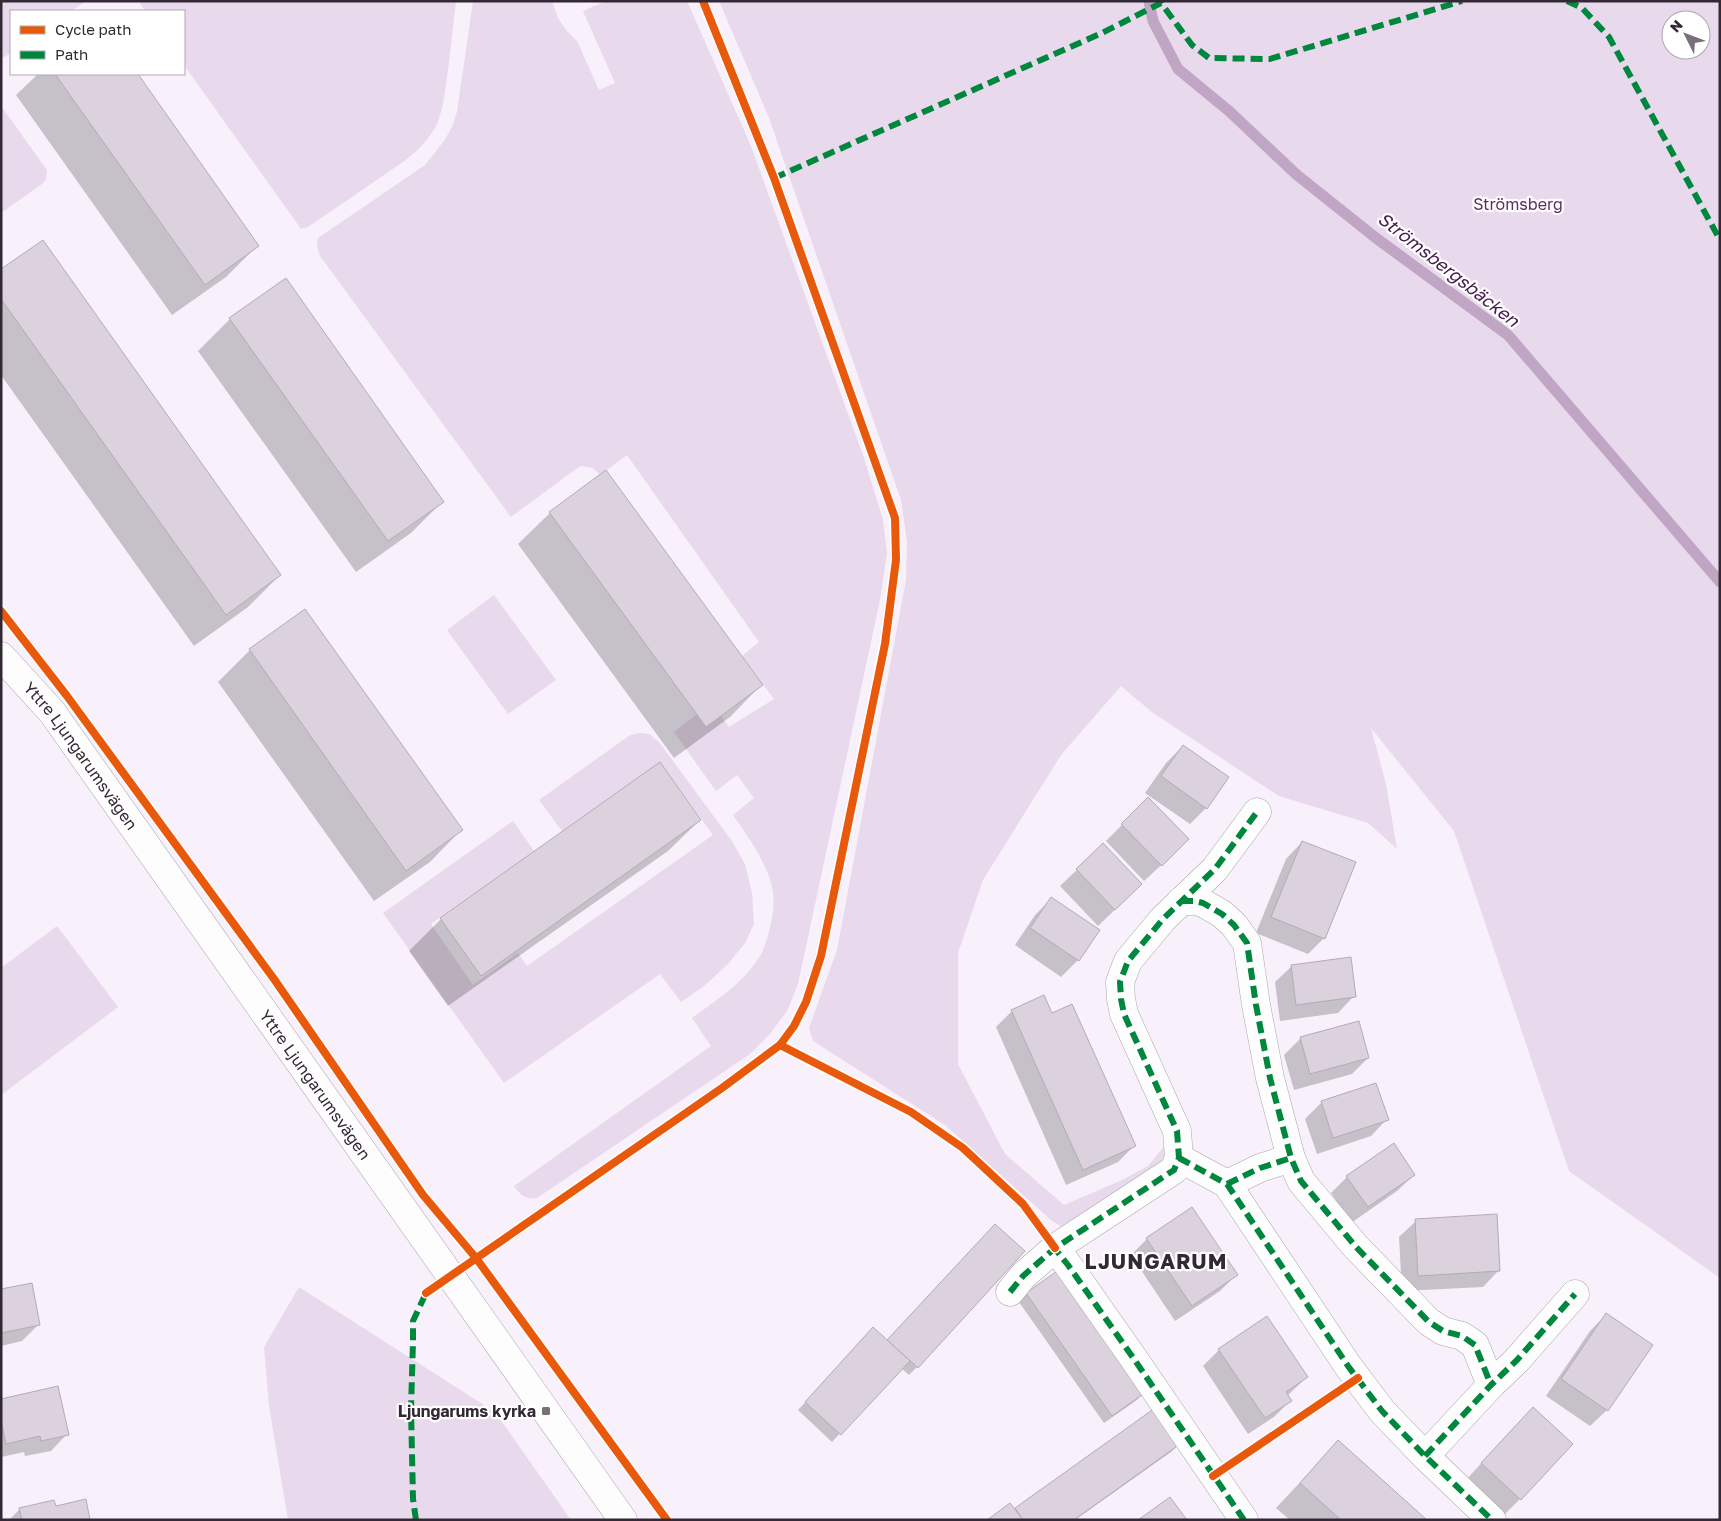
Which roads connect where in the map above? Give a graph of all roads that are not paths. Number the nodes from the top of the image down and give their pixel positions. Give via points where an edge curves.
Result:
1 (1, 656) edge
2 (1257, 812) dead end
3 (1181, 901) junction
4 (1179, 1158) junction
5 (1291, 1158) junction
6 (1227, 1184) junction
7 (1054, 1248) junction
8 (1010, 1292) dead end
9 (1575, 1294) dead end
10 (1491, 1385) junction
11 (1425, 1456) junction
12 (624, 1520) edge
13 (1244, 1520) edge
14 (1492, 1520) edge

1 - 12 street, Yttre Ljungarumsvägen via 52,712
2 - 3 street via 1215,869
3 - 4 street via 1128,961 1120,982 1124,1014 1177,1131
3 - 5 street via 1204,903 1222,914 1247,944 1270,1078
4 - 6 street
4 - 7 street via 1174,1170
5 - 6 street
5 - 10 street via 1301,1181 1320,1205 1428,1322 1475,1345
6 - 11 street via 1348,1366 1382,1412
7 - 8 street
7 - 13 street
9 - 10 street
10 - 11 street
11 - 14 street

